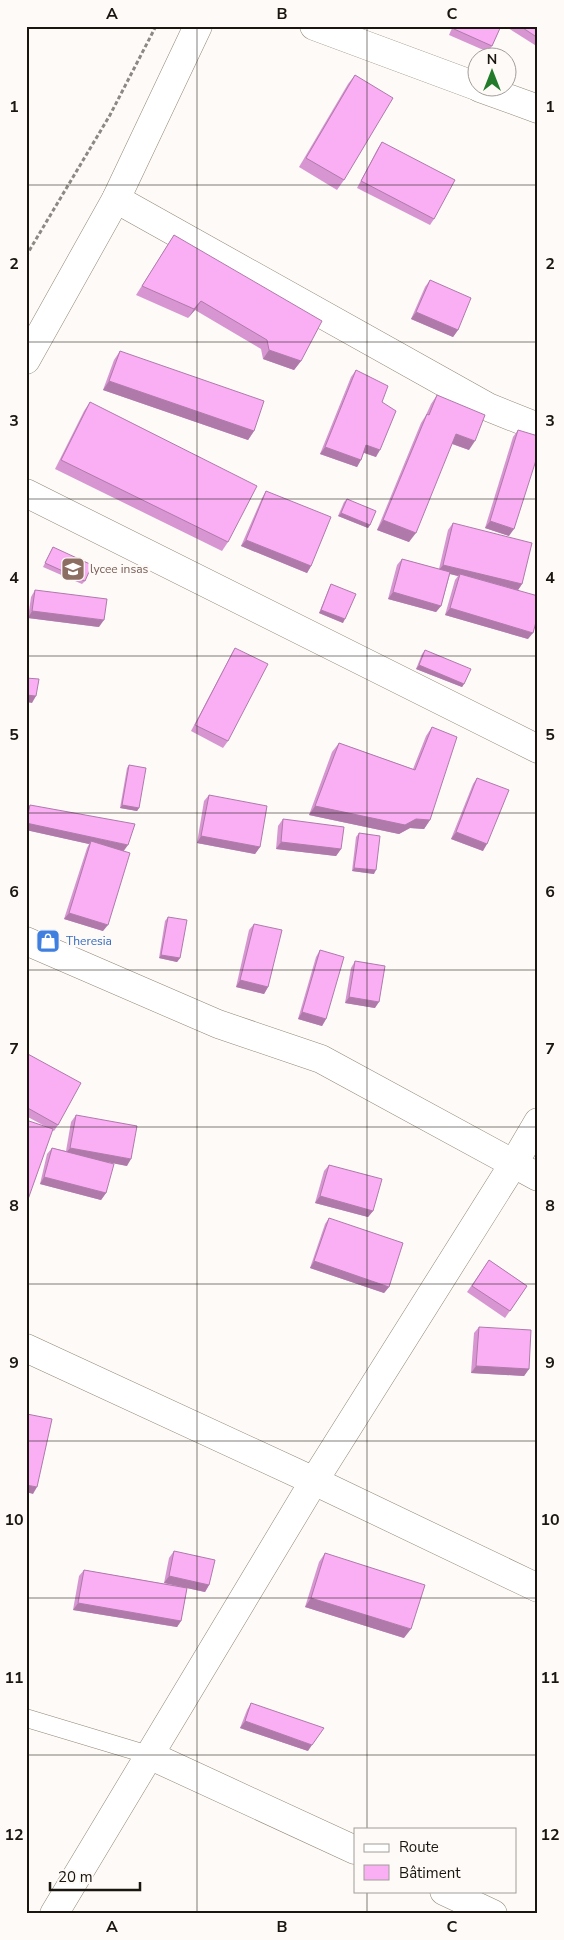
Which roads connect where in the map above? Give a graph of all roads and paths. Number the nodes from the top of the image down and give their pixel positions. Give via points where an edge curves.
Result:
1 (156, 26) edge
2 (198, 26) edge
3 (314, 26) edge
4 (466, 82) edge
5 (508, 98) edge
6 (538, 109) edge
7 (116, 200) junction
8 (26, 256) edge
9 (26, 360) edge
10 (538, 427) edge
11 (26, 493) edge
12 (538, 749) edge
13 (26, 942) edge
14 (538, 1122) edge
15 (514, 1163) junction
16 (538, 1177) edge
17 (26, 1348) edge
18 (314, 1481) junction
19 (538, 1588) edge
20 (26, 1718) edge
21 (149, 1755) junction
22 (354, 1850) edge
23 (446, 1892) edge
24 (54, 1914) edge
25 (493, 1914) edge

1 - 8 path via 110,115
2 - 7 street
3 - 4 street
5 - 6 street
7 - 9 street
7 - 10 street via 488,407
11 - 12 street
13 - 15 street via 218,1024 321,1059
14 - 15 street
15 - 16 street
15 - 18 street
17 - 18 street
18 - 19 street
18 - 21 street
20 - 21 lane
21 - 22 street
21 - 24 street
23 - 25 street

